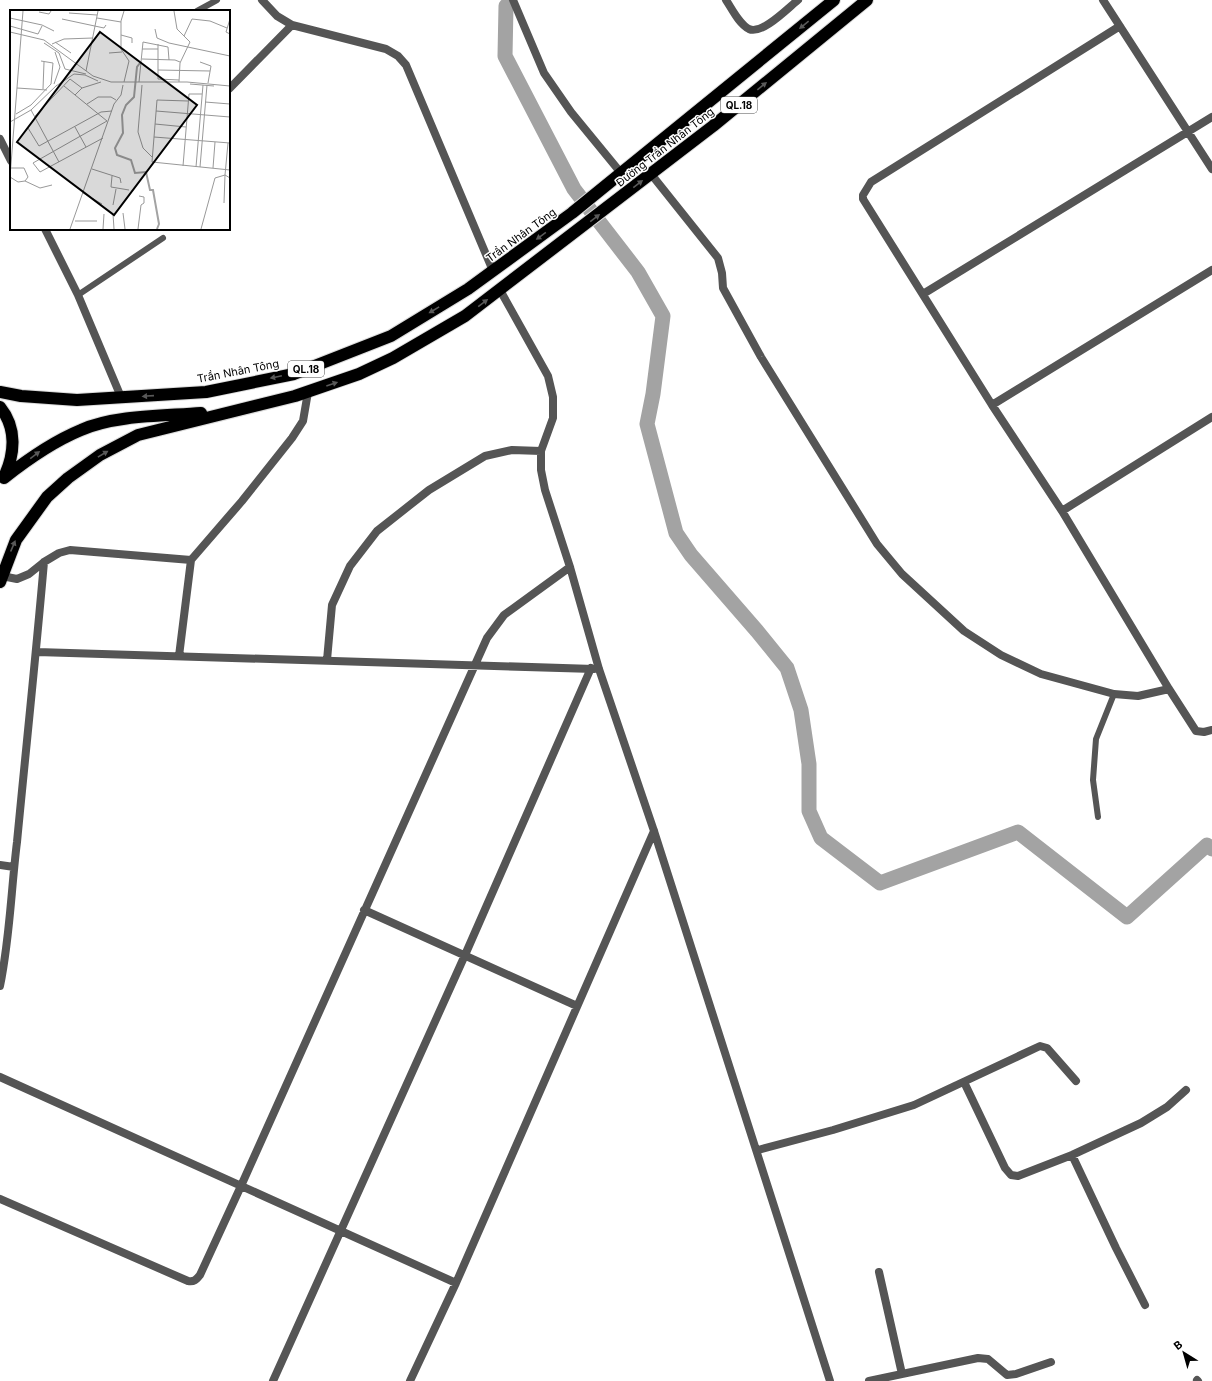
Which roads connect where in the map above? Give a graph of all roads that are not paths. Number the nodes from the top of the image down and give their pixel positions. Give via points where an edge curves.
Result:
1 (217, 0) edge
2 (262, 0) edge
3 (513, 0) edge
4 (726, 0) edge
5 (798, 0) edge
6 (834, 0) edge
7 (867, 0) edge
8 (1103, 0) edge
9 (199, 10) edge
10 (292, 25) junction
11 (1120, 26) junction
12 (230, 88) edge
13 (1212, 117) edge
14 (1189, 131) junction
15 (0, 139) edge
16 (10, 159) edge
17 (1212, 169) edge
18 (621, 173) junction
19 (652, 174) junction
20 (597, 194) joint
21 (46, 230) edge
22 (163, 238) dead end
23 (1212, 270) edge
24 (493, 271) junction
25 (500, 290) junction
26 (923, 294) junction
27 (78, 295) junction
28 (0, 392) edge
29 (308, 392) junction
30 (121, 398) junction
31 (992, 405) junction
32 (0, 407) edge
33 (240, 410) junction
34 (1212, 417) edge
35 (541, 451) junction
36 (2, 481) edge
37 (1062, 511) junction
38 (191, 560) junction
39 (44, 562) junction
40 (570, 567) junction
41 (1, 579) edge
42 (37, 652) junction
43 (179, 656) junction
44 (327, 660) junction
45 (476, 665) junction
46 (595, 669) junction
47 (1170, 689) junction
48 (1114, 694) junction
49 (1212, 730) edge
50 (1098, 817) dead end
51 (654, 831) junction
52 (0, 865) edge
53 (14, 867) junction
54 (364, 910) junction
55 (465, 955) junction
56 (0, 986) edge
57 (577, 1006) junction
58 (0, 1077) edge
59 (964, 1082) junction
60 (1076, 1082) dead end
61 (1186, 1090) dead end
62 (758, 1150) junction
63 (1072, 1155) junction
64 (241, 1186) junction
65 (0, 1198) edge
66 (340, 1230) junction
67 (879, 1272) dead end
68 (456, 1283) junction
69 (1145, 1305) dead end
70 (1052, 1362) dead end
71 (902, 1374) junction
72 (273, 1381) edge
73 (410, 1381) edge
74 (830, 1381) edge
75 (869, 1381) edge

1 - 9 lane
2 - 10 street via 277,16
3 - 18 street via 544,73 571,112
4 - 5 street via 743,24 754,30 763,28
6 -> 18 highway, Đường Trần Nhân Tông / QL.18
19 -> 7 highway, Đường Trần Nhân Tông / QL.18
8 - 11 street
10 - 12 street
10 - 24 street via 386,49 398,56 406,65
11 - 14 street
11 - 26 street via 867,186 862,195 863,199
13 - 14 street
14 - 17 street
14 - 26 street
15 - 16 street
18 - 20 highway, Đường Trần Nhân Tông / QL.18
25 -> 19 highway, Đường Trần Nhân Tông / QL.18
19 - 48 street via 718,258 723,288 762,357 877,544 902,574 964,631 1001,655 1041,674
20 -> 24 highway, Trần Nhân Tông / QL.18
21 - 27 street
22 - 27 lane
23 - 31 street
24 -> 30 highway, Trần Nhân Tông / QL.18 via 391,336 294,374 206,392
29 -> 25 highway, QL.18 via 360,374 393,358 465,316
25 - 35 street via 548,376 553,396 553,418
26 - 31 street
27 - 30 street
28 - 30 highway, Trần Nhân Tông / QL.18 via 77,400
29 - 33 highway, QL.18
29 - 38 street via 303,421 292,438
31 - 37 street
32 - 36 highway via 10,425 13,443 11,462
36 -> 33 highway via 40,451 82,429 116,420
41 -> 33 highway via 16,540 47,497 100,455 138,435
34 - 37 street
35 - 40 street via 545,490
35 - 44 street via 512,450 484,456 429,490 377,531 350,566 332,605
37 - 47 street
38 - 39 street via 70,550 58,553
38 - 43 street
39 - 41 street via 29,574 17,579
39 - 42 street
40 - 45 street via 504,615 487,638
40 - 46 street
42 - 43 street
42 - 53 street
43 - 44 street
44 - 45 street
45 - 46 street
45 - 54 street
46 - 51 street
46 - 55 street
47 - 48 street via 1138,696
47 - 49 street via 1196,730
48 - 50 lane via 1096,738 1093,780
51 - 57 street
51 - 62 street
52 - 53 street
53 - 56 street via 7,956
54 - 55 street
54 - 64 street
55 - 57 street
55 - 66 street
57 - 68 street
58 - 64 street
59 - 60 street via 1040,1046 1047,1048
59 - 62 street via 914,1105
59 - 63 street via 1001,1161 1011,1175 1028,1173
61 - 63 street via 1167,1107 1141,1123
62 - 74 street
63 - 69 street
64 - 65 street via 200,1275 193,1282
64 - 66 street
66 - 68 street
66 - 72 street
67 - 71 street
68 - 73 street
70 - 71 street via 1007,1375 988,1360 978,1358
71 - 75 street

